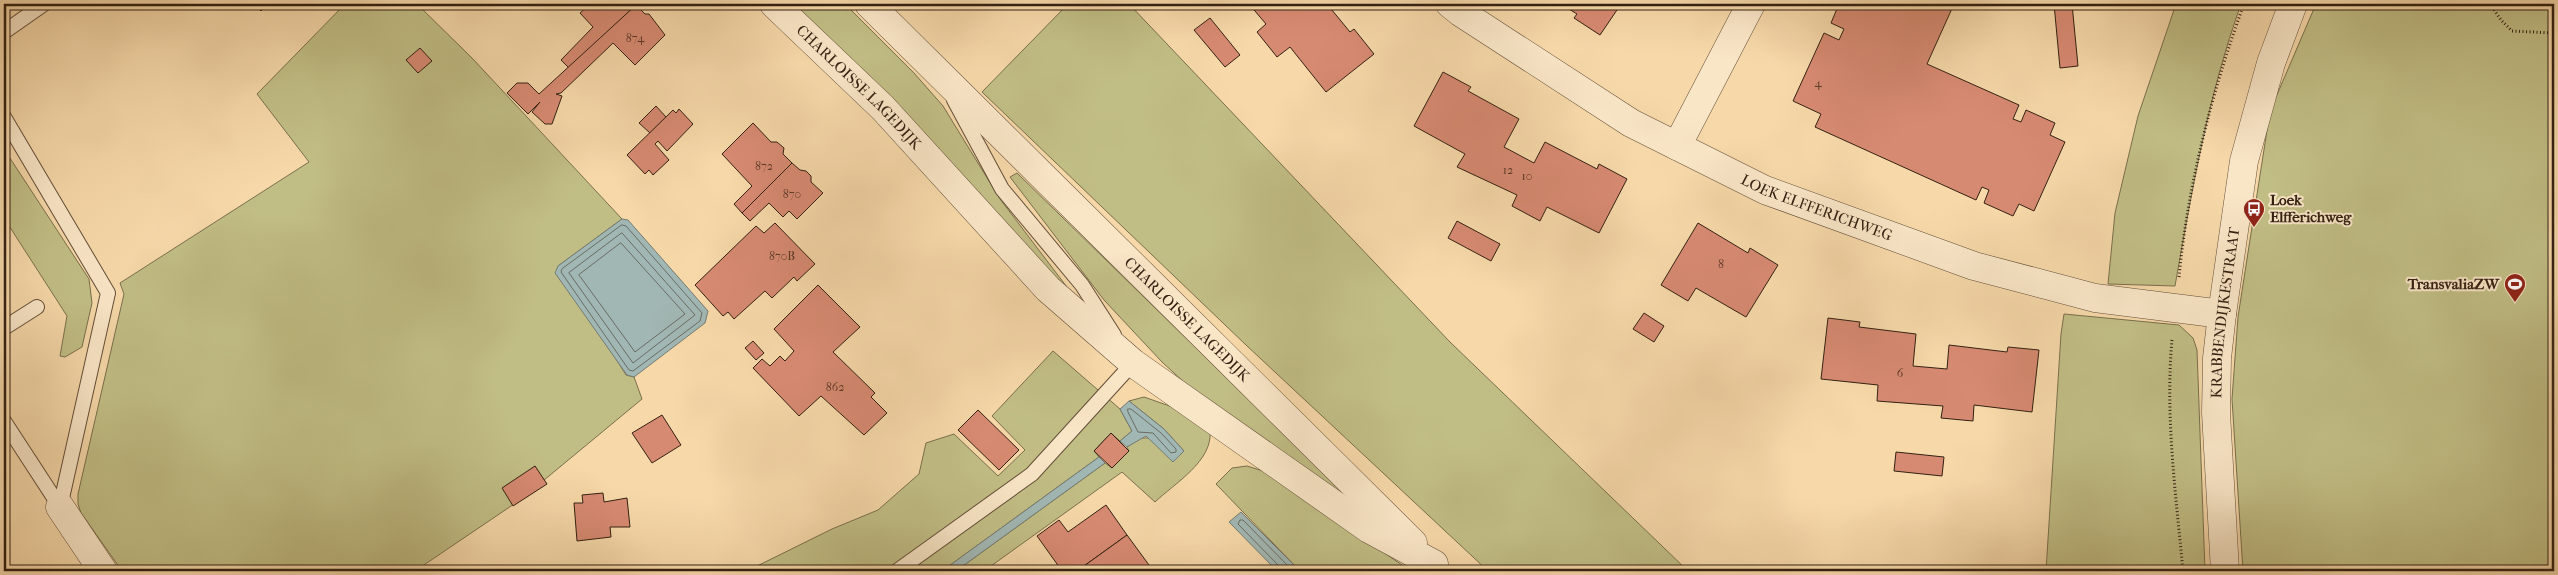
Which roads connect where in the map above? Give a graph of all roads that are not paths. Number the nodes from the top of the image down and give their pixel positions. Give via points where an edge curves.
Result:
1 (44, 4) edge
2 (774, 4) edge
3 (869, 4) edge
4 (1450, 4) edge
5 (1751, 4) edge
6 (2294, 4) edge
7 (4, 32) edge
8 (939, 73) junction
9 (4, 117) edge
10 (1677, 146) junction
11 (37, 307) dead end
12 (2222, 314) junction
13 (4, 328) edge
14 (1133, 363) junction
15 (4, 421) edge
16 (60, 508) junction
17 (1439, 568) edge
18 (103, 571) edge
19 (897, 571) edge
20 (2225, 571) edge

1 - 7 lane
2 - 14 street, CHARLOISSE LAGEDIJK via 883,108 1048,289
3 - 8 street, CHARLOISSE LAGEDIJK
4 - 10 street, LOEK ELFFERICHWEG via 1631,123
5 - 10 street
6 - 12 street, KRABBENDIJKESTRAAT via 2271,62 2244,161
8 - 14 lane, CHARLOISSE LAGEDIJK via 1002,189 1082,285
8 - 17 street, CHARLOISSE LAGEDIJK
9 - 16 lane via 108,293
10 - 12 street, LOEK ELFFERICHWEG via 1765,190 1974,266 2094,298
11 - 13 lane
12 - 20 street, KRABBENDIJKESTRAAT via 2216,413
14 - 17 street, CHARLOISSE LAGEDIJK via 1369,529
14 - 19 lane via 1032,474
15 - 16 lane
16 - 18 street

